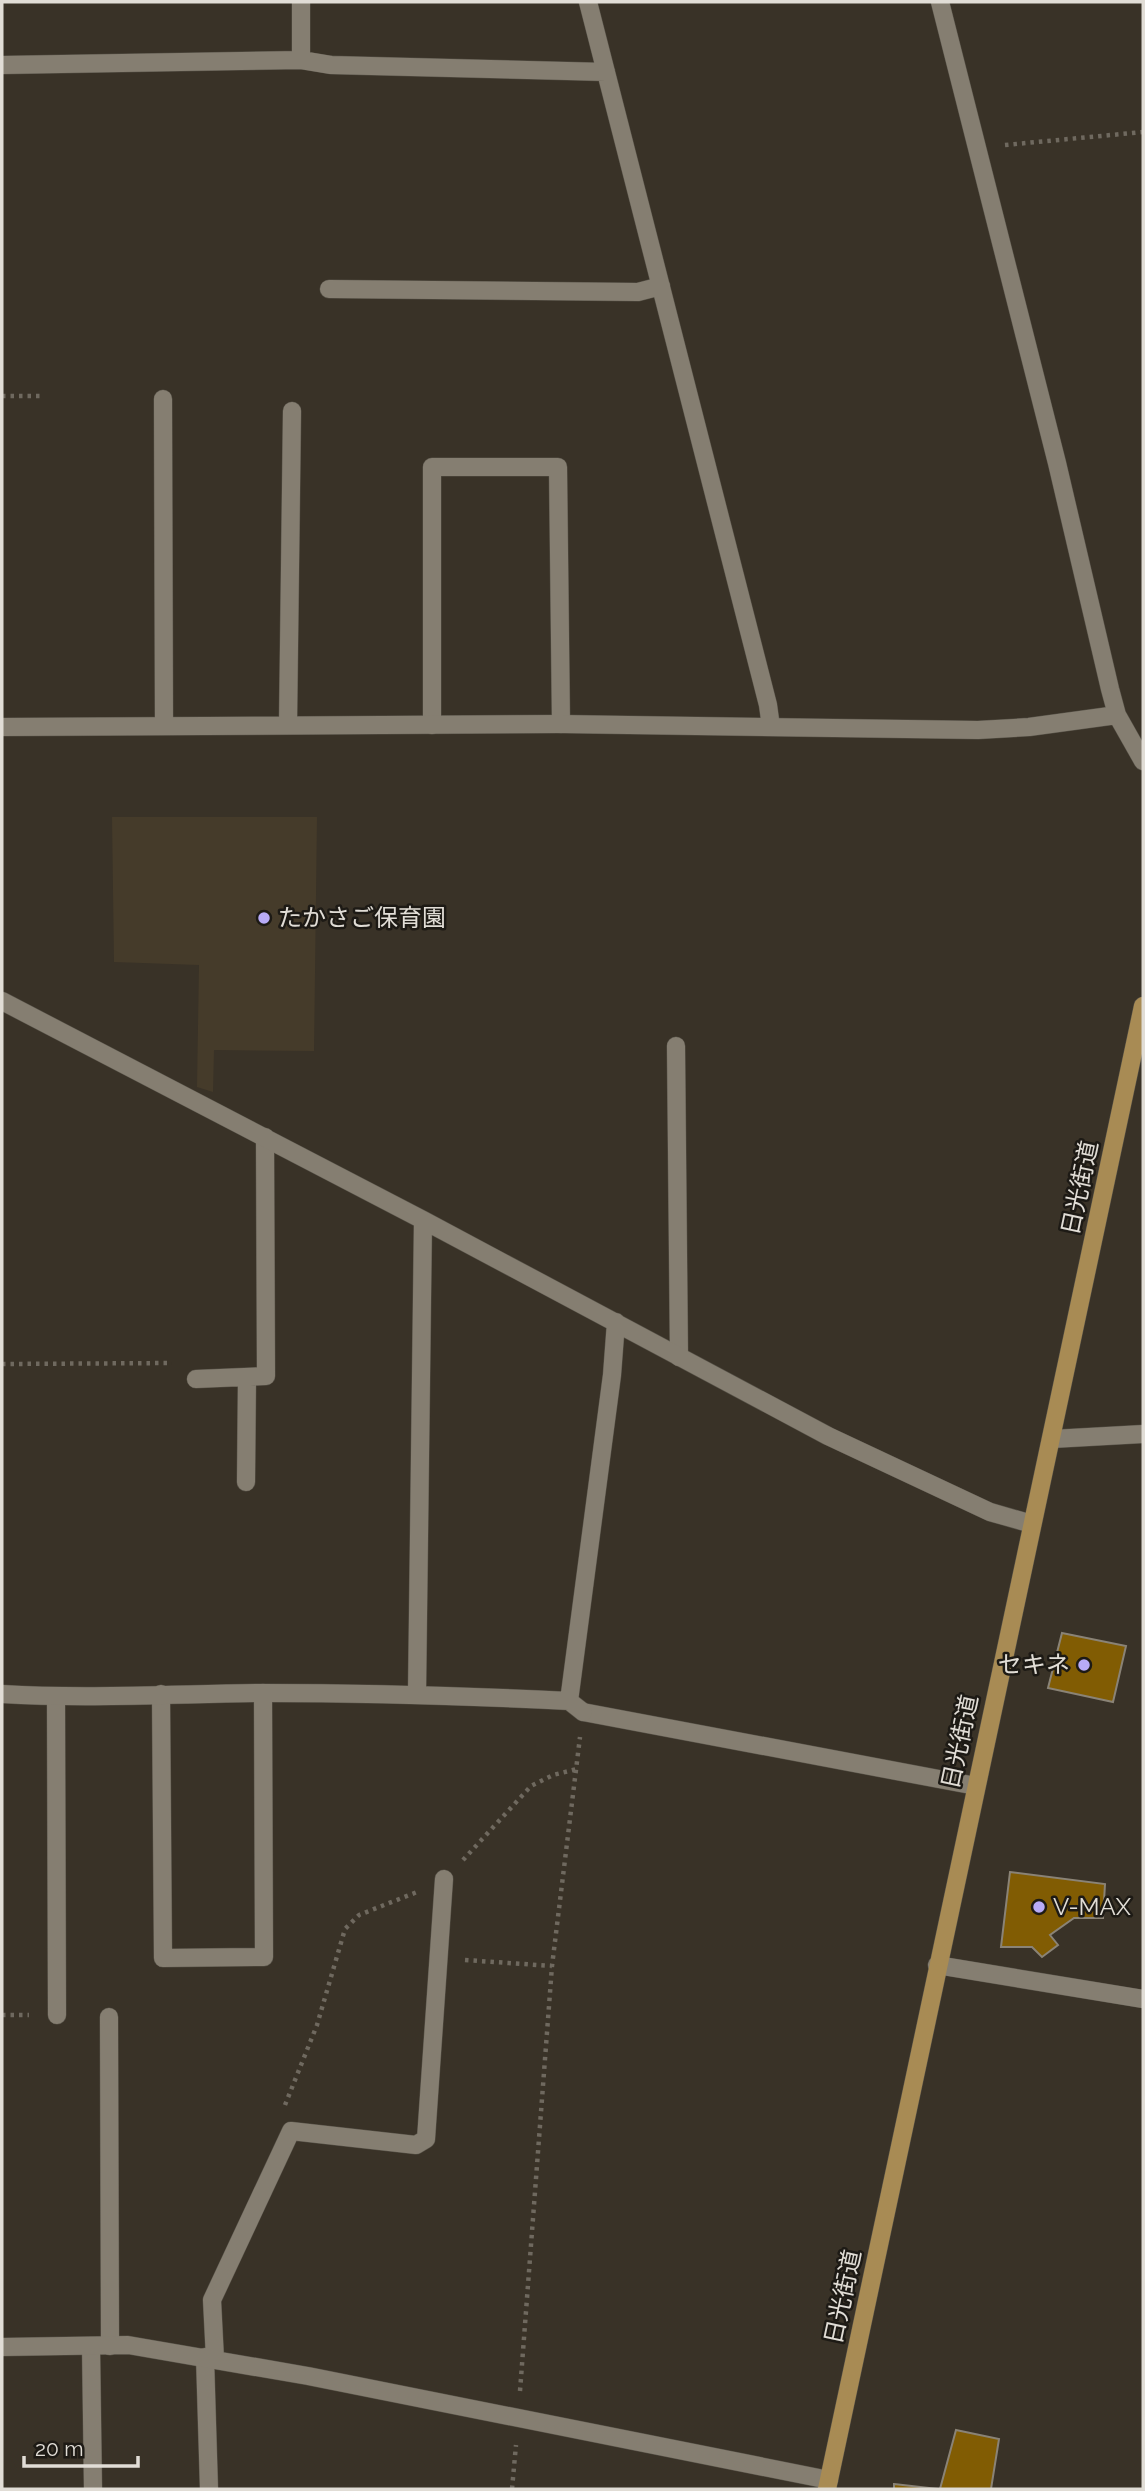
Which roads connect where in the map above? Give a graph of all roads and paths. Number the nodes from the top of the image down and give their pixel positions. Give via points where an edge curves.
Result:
1 (301, 2) edge
2 (587, 2) edge
3 (940, 2) edge
4 (301, 60) junction
5 (2, 65) edge
6 (606, 72) junction
7 (1143, 132) edge
8 (976, 148) junction
9 (661, 286) junction
10 (329, 289) dead end
11 (2, 396) edge
12 (41, 396) dead end
13 (163, 399) dead end
14 (292, 411) dead end
15 (1117, 715) junction
16 (561, 724) junction
17 (288, 725) junction
18 (432, 725) junction
19 (164, 726) junction
20 (2, 727) edge
21 (771, 727) junction
22 (1143, 761) edge
23 (2, 1001) edge
24 (1143, 1006) edge
25 (676, 1046) dead end
26 (265, 1138) junction
27 (423, 1220) junction
28 (617, 1322) junction
29 (679, 1357) junction
30 (2, 1364) edge
31 (247, 1377) junction
32 (196, 1379) joint
33 (1143, 1434) edge
34 (1052, 1439) junction
35 (246, 1482) dead end
36 (1032, 1524) junction
37 (262, 1693) junction
38 (2, 1694) edge
39 (161, 1694) junction
40 (417, 1694) junction
41 (56, 1697) junction
42 (576, 1707) junction
43 (577, 1769) junction
44 (976, 1786) junction
45 (444, 1880) junction
46 (438, 1959) junction
47 (937, 1965) junction
48 (552, 1966) junction
49 (1143, 1999) edge
50 (57, 2015) dead end
51 (109, 2017) dead end
52 (282, 2112) dead end
53 (91, 2346) junction
54 (110, 2346) junction
55 (2, 2347) edge
56 (210, 2358) junction
57 (518, 2419) junction
58 (828, 2484) edge
59 (93, 2489) edge
60 (209, 2489) edge
61 (512, 2489) edge

1 - 4 street
2 - 6 street
3 - 8 street
4 - 5 street
4 - 6 street via 331,65
6 - 9 street
7 - 8 path
8 - 15 street
9 - 10 street via 638,292
9 - 21 street
11 - 12 path
13 - 19 street
14 - 17 street
15 - 21 street via 978,730
15 - 22 street
16 - 18 street
16 - 18 street via 558,467 432,467
16 - 21 street
17 - 18 street
17 - 19 street
19 - 20 street
23 - 26 street
24 - 34 main road, 日光街道
25 - 29 street
26 - 27 street
26 - 31 street via 266,1376
27 - 28 street
27 - 40 street
28 - 29 street
28 - 42 street
29 - 36 street via 913,1477 990,1512
30 - 32 path via 195,1363
31 - 32 street
31 - 35 street
33 - 34 street
34 - 36 main road, 日光街道
36 - 44 main road, 日光街道
37 - 39 street
37 - 39 street via 264,1956 163,1958
37 - 40 street
38 - 41 street
39 - 41 street
40 - 42 street
41 - 50 street
42 - 43 path
42 - 44 street
43 - 45 path via 531,1786
43 - 48 path
44 - 47 main road, 日光街道
45 - 46 street
45 - 52 path via 359,1915 345,1928 317,2025
46 - 48 path
46 - 56 street via 426,2139 416,2145 291,2131 212,2301
47 - 49 street
47 - 58 main road, 日光街道
48 - 57 path
51 - 54 street
53 - 54 street
53 - 55 street
53 - 59 street
54 - 56 street
56 - 57 street
56 - 60 street
57 - 58 street
57 - 61 path

